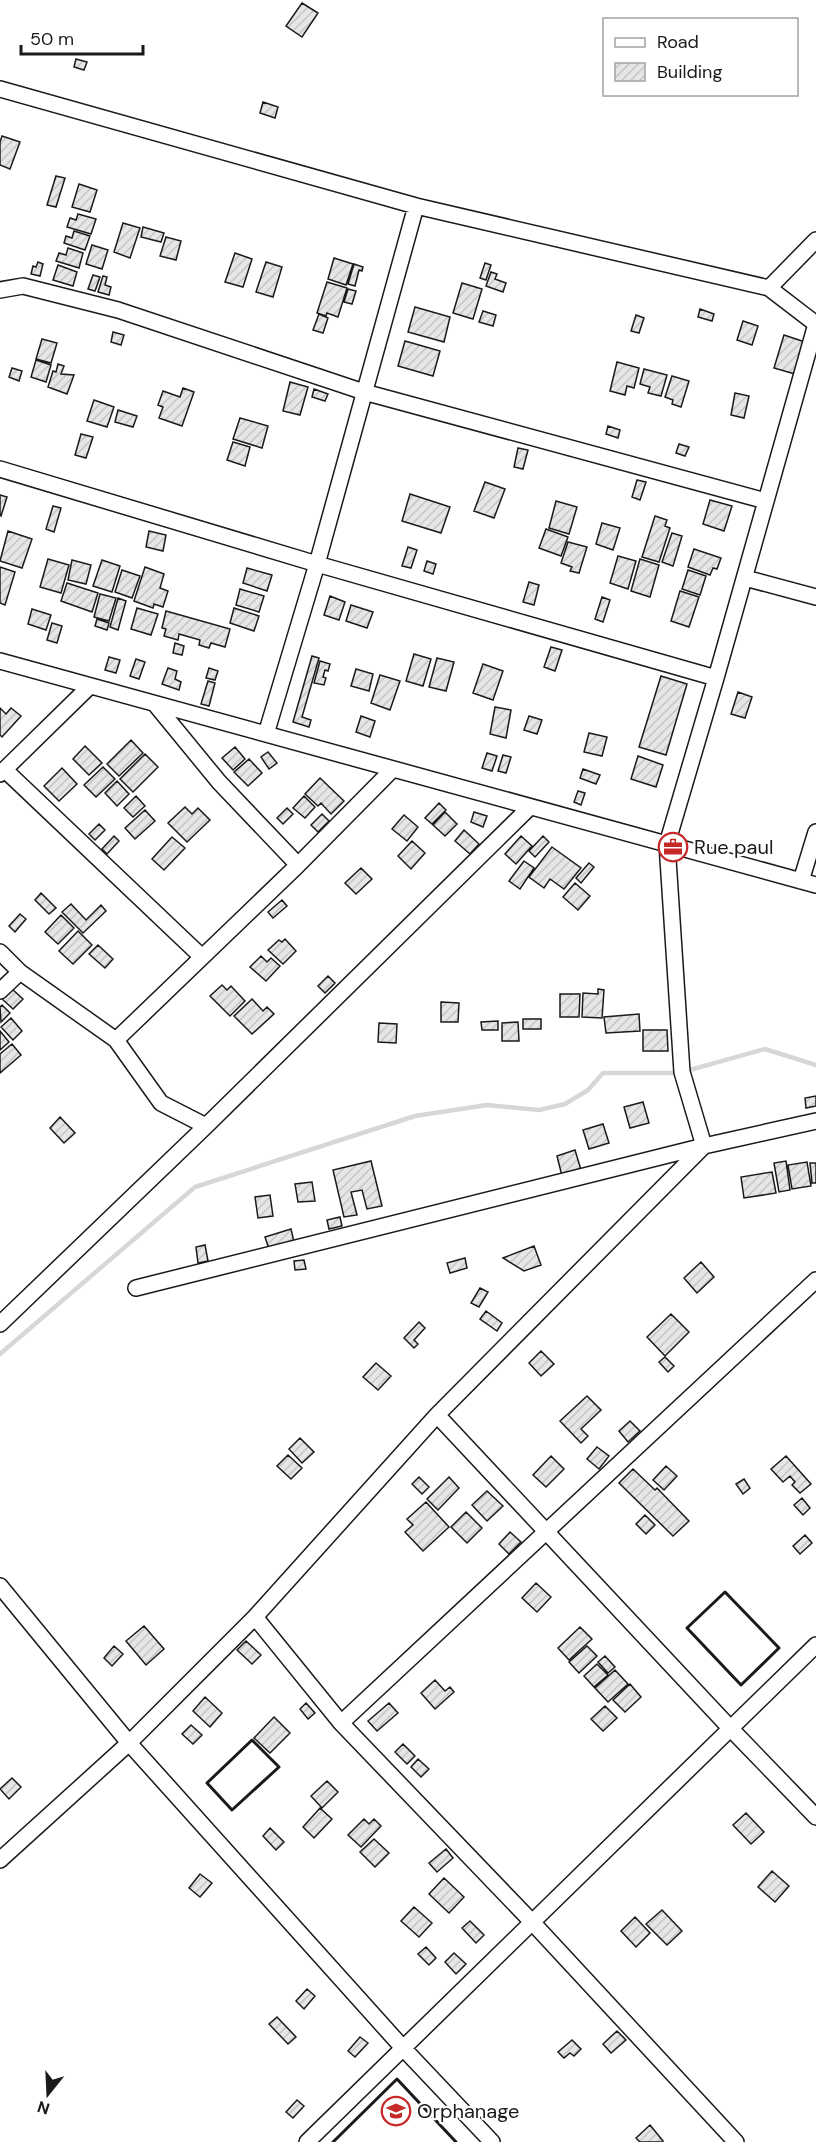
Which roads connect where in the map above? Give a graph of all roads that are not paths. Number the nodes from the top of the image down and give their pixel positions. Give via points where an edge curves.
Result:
1 (0, 89) edge
2 (416, 206) junction
3 (816, 240) edge
4 (768, 288) junction
5 (0, 290) edge
6 (816, 324) edge
7 (364, 392) junction
8 (0, 469) edge
9 (766, 501) junction
10 (317, 564) junction
11 (745, 578) junction
12 (816, 597) edge
13 (0, 661) edge
14 (716, 678) junction
15 (90, 686) junction
16 (155, 704) junction
17 (266, 734) junction
18 (393, 769) junction
19 (2, 772) edge
20 (530, 807) junction
21 (816, 832) edge
22 (667, 844) junction
23 (298, 865) junction
24 (809, 883) edge
25 (0, 952) edge
26 (202, 957) junction
27 (20, 972) junction
28 (0, 991) edge
29 (116, 1040) junction
30 (816, 1121) edge
31 (206, 1126) junction
32 (704, 1146) junction
33 (816, 1280) edge
34 (136, 1288) dead end
35 (0, 1324) edge
36 (437, 1415) junction
37 (546, 1532) junction
38 (0, 1586) edge
39 (255, 1617) junction
40 (816, 1645) edge
41 (341, 1723) junction
42 (731, 1729) junction
43 (129, 1743) junction
44 (816, 1816) edge
45 (0, 1860) edge
46 (532, 1923) junction
47 (403, 2048) junction
48 (307, 2142) edge
49 (492, 2142) edge
50 (736, 2142) edge

1 - 2 street
2 - 4 street
2 - 7 street
3 - 4 street
4 - 6 street
5 - 7 street via 23,286 118,310
6 - 9 street
7 - 9 street
7 - 10 street
8 - 10 street
9 - 11 street
10 - 14 street
10 - 17 street
11 - 12 street
11 - 14 street
13 - 15 street
14 - 22 street
15 - 16 street
15 - 19 street
16 - 17 street
16 - 23 street via 219,782
17 - 18 street
18 - 20 street
18 - 23 street
19 - 26 street
20 - 22 street
20 - 31 street
21 - 24 street
22 - 24 street
22 - 32 street via 682,1072
23 - 26 street
25 - 27 street
26 - 29 street
27 - 28 street
27 - 29 street
29 - 31 street via 161,1103
30 - 32 street
31 - 35 street
32 - 34 street
32 - 36 street
33 - 37 street
36 - 37 street
36 - 39 street
37 - 41 street
37 - 42 street
38 - 43 street
39 - 41 street
39 - 43 street
40 - 42 street
41 - 46 street
42 - 44 street
42 - 46 street
43 - 45 street
43 - 47 street
46 - 47 street
46 - 50 street
47 - 48 street
47 - 49 street

